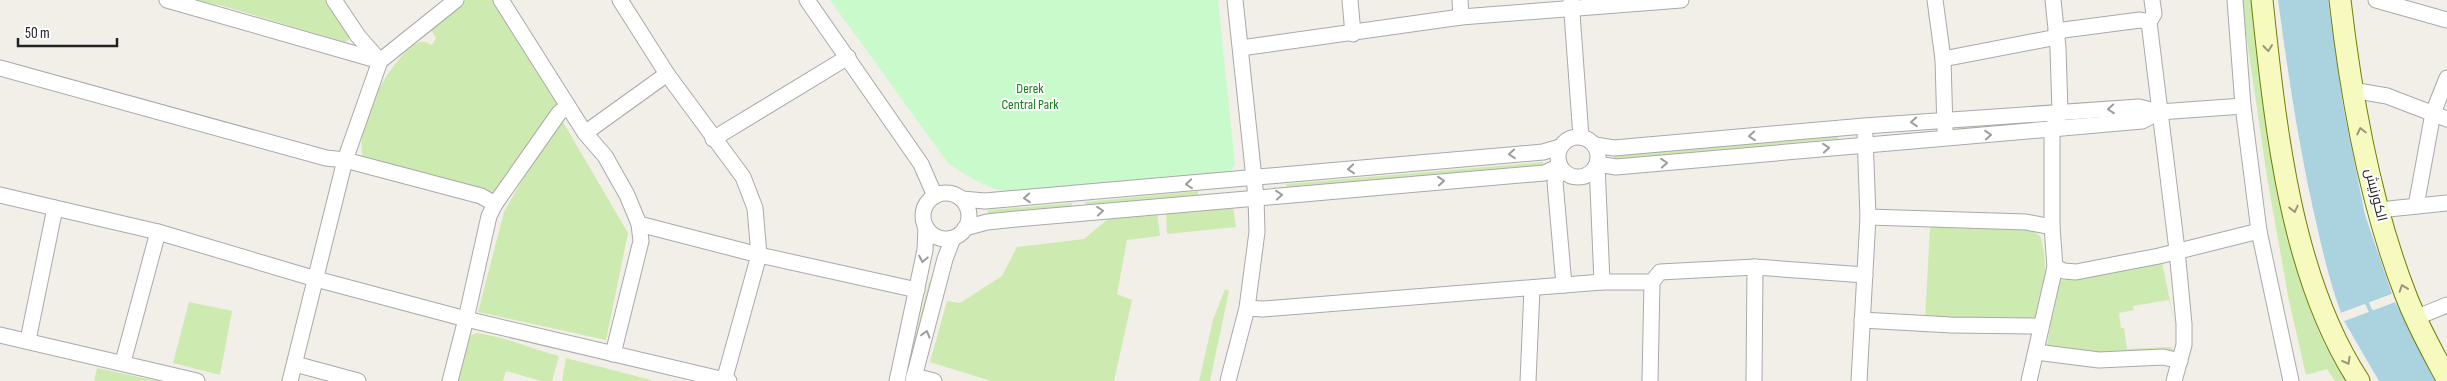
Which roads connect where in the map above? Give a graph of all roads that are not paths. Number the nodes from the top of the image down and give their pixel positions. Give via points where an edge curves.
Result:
1 (166, 0) edge
2 (334, 0) edge
3 (456, 0) edge
4 (501, 0) edge
5 (620, 0) edge
6 (807, 0) edge
7 (1236, 0) edge
8 (1350, 0) edge
9 (1460, 0) edge
10 (1681, 0) edge
11 (1934, 0) edge
12 (2052, 0) edge
13 (2152, 0) edge
14 (2235, 0) edge
15 (2262, 0) edge
16 (2340, 0) edge
17 (2376, 0) edge
18 (1572, 4) edge
19 (1461, 17) junction
20 (2447, 20) edge
21 (2149, 22) junction
22 (1353, 34) junction
23 (2056, 34) junction
24 (1241, 48) junction
25 (848, 57) junction
26 (1942, 59) junction
27 (380, 61) junction
28 (0, 68) edge
29 (667, 74) junction
30 (2447, 78) edge
31 (2352, 90) junction
32 (568, 106) junction
33 (2243, 106) junction
34 (2060, 112) junction
35 (2159, 112) junction
36 (2433, 113) junction
37 (2447, 119) edge
38 (1945, 120) junction
39 (1864, 126) junction
40 (2052, 130) junction
41 (585, 133) junction
42 (1581, 137) junction
43 (1945, 138) junction
44 (714, 139) junction
45 (1595, 145) junction
46 (1866, 145) junction
47 (1560, 147) junction
48 (345, 160) junction
49 (1597, 164) junction
50 (1560, 166) junction
51 (1253, 178) junction
52 (1078, 193) junction
53 (0, 195) edge
54 (934, 196) junction
55 (1256, 197) junction
56 (962, 199) junction
57 (495, 204) junction
58 (2447, 204) edge
59 (2416, 206) junction
60 (55, 208) junction
61 (2379, 210) junction
62 (1079, 214) junction
63 (1868, 218) junction
64 (639, 224) junction
65 (926, 227) junction
66 (965, 228) junction
67 (2052, 228) junction
68 (158, 232) junction
69 (2259, 232) junction
70 (953, 238) junction
71 (2178, 250) junction
72 (760, 255) junction
73 (1755, 267) junction
74 (2055, 267) junction
75 (1865, 275) junction
76 (316, 279) junction
77 (1602, 282) junction
78 (1652, 282) junction
79 (1564, 285) junction
80 (1532, 289) junction
81 (917, 290) junction
82 (2447, 305) edge
83 (1247, 308) junction
84 (2415, 318) junction
85 (466, 319) junction
86 (1862, 320) junction
87 (2041, 326) junction
88 (0, 335) edge
89 (28, 340) junction
90 (2036, 352) junction
91 (612, 354) junction
92 (2180, 361) junction
93 (123, 362) junction
94 (296, 364) junction
95 (914, 379) edge
96 (2447, 379) edge
97 (197, 381) edge
98 (290, 381) edge
99 (358, 381) edge
100 (450, 381) edge
101 (726, 381) edge
102 (897, 381) edge
103 (934, 381) edge
104 (1229, 381) edge
105 (1528, 381) edge
106 (1650, 381) edge
107 (1754, 381) edge
108 (1860, 381) edge
109 (2029, 381) edge
110 (2174, 381) edge
111 (2291, 381) edge
112 (2358, 381) edge

1 - 27 street
2 - 27 street via 358,36
3 - 27 street
4 - 32 street
5 - 29 street
6 - 25 street
7 - 24 street
8 - 22 street
9 - 19 street
10 - 18 street
11 - 26 street
12 - 23 street
13 - 21 street via 2154,14
14 - 33 street
15 -> 112 main road via 2273,91 2298,229 2327,323
16 - 31 main road, الكورنيش
17 - 20 street
18 - 19 street
18 - 42 street
19 - 22 street
21 - 23 street via 2140,20
21 - 35 street
22 - 24 street
23 - 26 street
23 - 34 street
24 - 51 street
25 - 44 street
25 - 54 street via 921,164
26 - 38 street
27 - 48 street
28 - 48 street via 326,158
29 - 41 street
29 - 44 street
30 - 36 street
31 - 36 street via 2386,96
61 -> 31 main road, الكورنيش
32 - 41 street
32 - 57 street via 559,113
33 - 35 street
33 - 69 street
35 -> 34 street via 2139,107
34 - 38 street
34 - 40 street
35 - 40 street via 2142,121
35 - 71 street
36 - 37 street
36 - 59 street
38 -> 39 street
38 - 43 street
39 -> 45 street via 1614,148
39 - 46 street
43 -> 40 street
40 - 67 street
41 - 64 street via 605,156
42 - 45 street
42 - 47 street via 1571,138
43 - 46 street
44 - 72 street via 749,189 755,208
45 - 49 street via 1599,158
49 -> 46 street via 1616,167
46 - 63 street
47 - 50 street
47 -> 51 street via 1542,152
48 - 57 street via 481,196
48 - 76 street
49 - 50 street via 1589,175 1583,177 1569,176
49 - 77 street
55 -> 50 street via 1544,173
50 - 79 street via 1555,182
51 -> 52 street
51 - 55 street
52 -> 56 street via 985,201
52 - 62 street
53 - 60 street
54 - 56 street via 948,193
54 - 65 street via 923,213
62 -> 55 street
55 - 83 street via 1257,232
56 - 66 street via 969,213
57 - 85 street via 489,216
58 - 59 street
59 - 61 street
60 - 68 street
60 - 89 street
84 -> 61 main road, الكورنيش
62 - 66 street via 987,222
63 - 67 street via 2026,222
63 - 75 street
64 - 72 street
64 - 91 street via 641,241
65 - 70 street via 937,237
65 -> 81 street
66 - 70 street
67 - 74 street
68 - 76 street
68 - 93 street
69 - 71 street
69 - 111 street
95 -> 70 street via 944,259
71 - 74 street via 2076,272
71 - 92 street via 2184,336
72 - 81 street
72 - 101 street
73 - 75 street
73 - 78 street via 1660,272
73 - 107 street
74 - 87 street
75 - 86 street
76 - 85 street
76 - 94 street
77 - 78 street
77 - 79 street
78 - 106 street
79 - 80 street
80 - 83 street
80 - 105 street
81 - 102 street
82 - 84 street
83 - 104 street
84 - 96 main road, الكورنيش
85 - 91 street
85 - 100 street
86 - 87 street
86 - 108 street
87 - 90 street
88 - 89 street
89 - 93 street
90 - 92 street via 2099,360 2163,357
90 - 109 street
91 - 101 street
92 - 110 street
93 - 97 street
94 - 98 street
94 - 99 street
95 - 103 street

